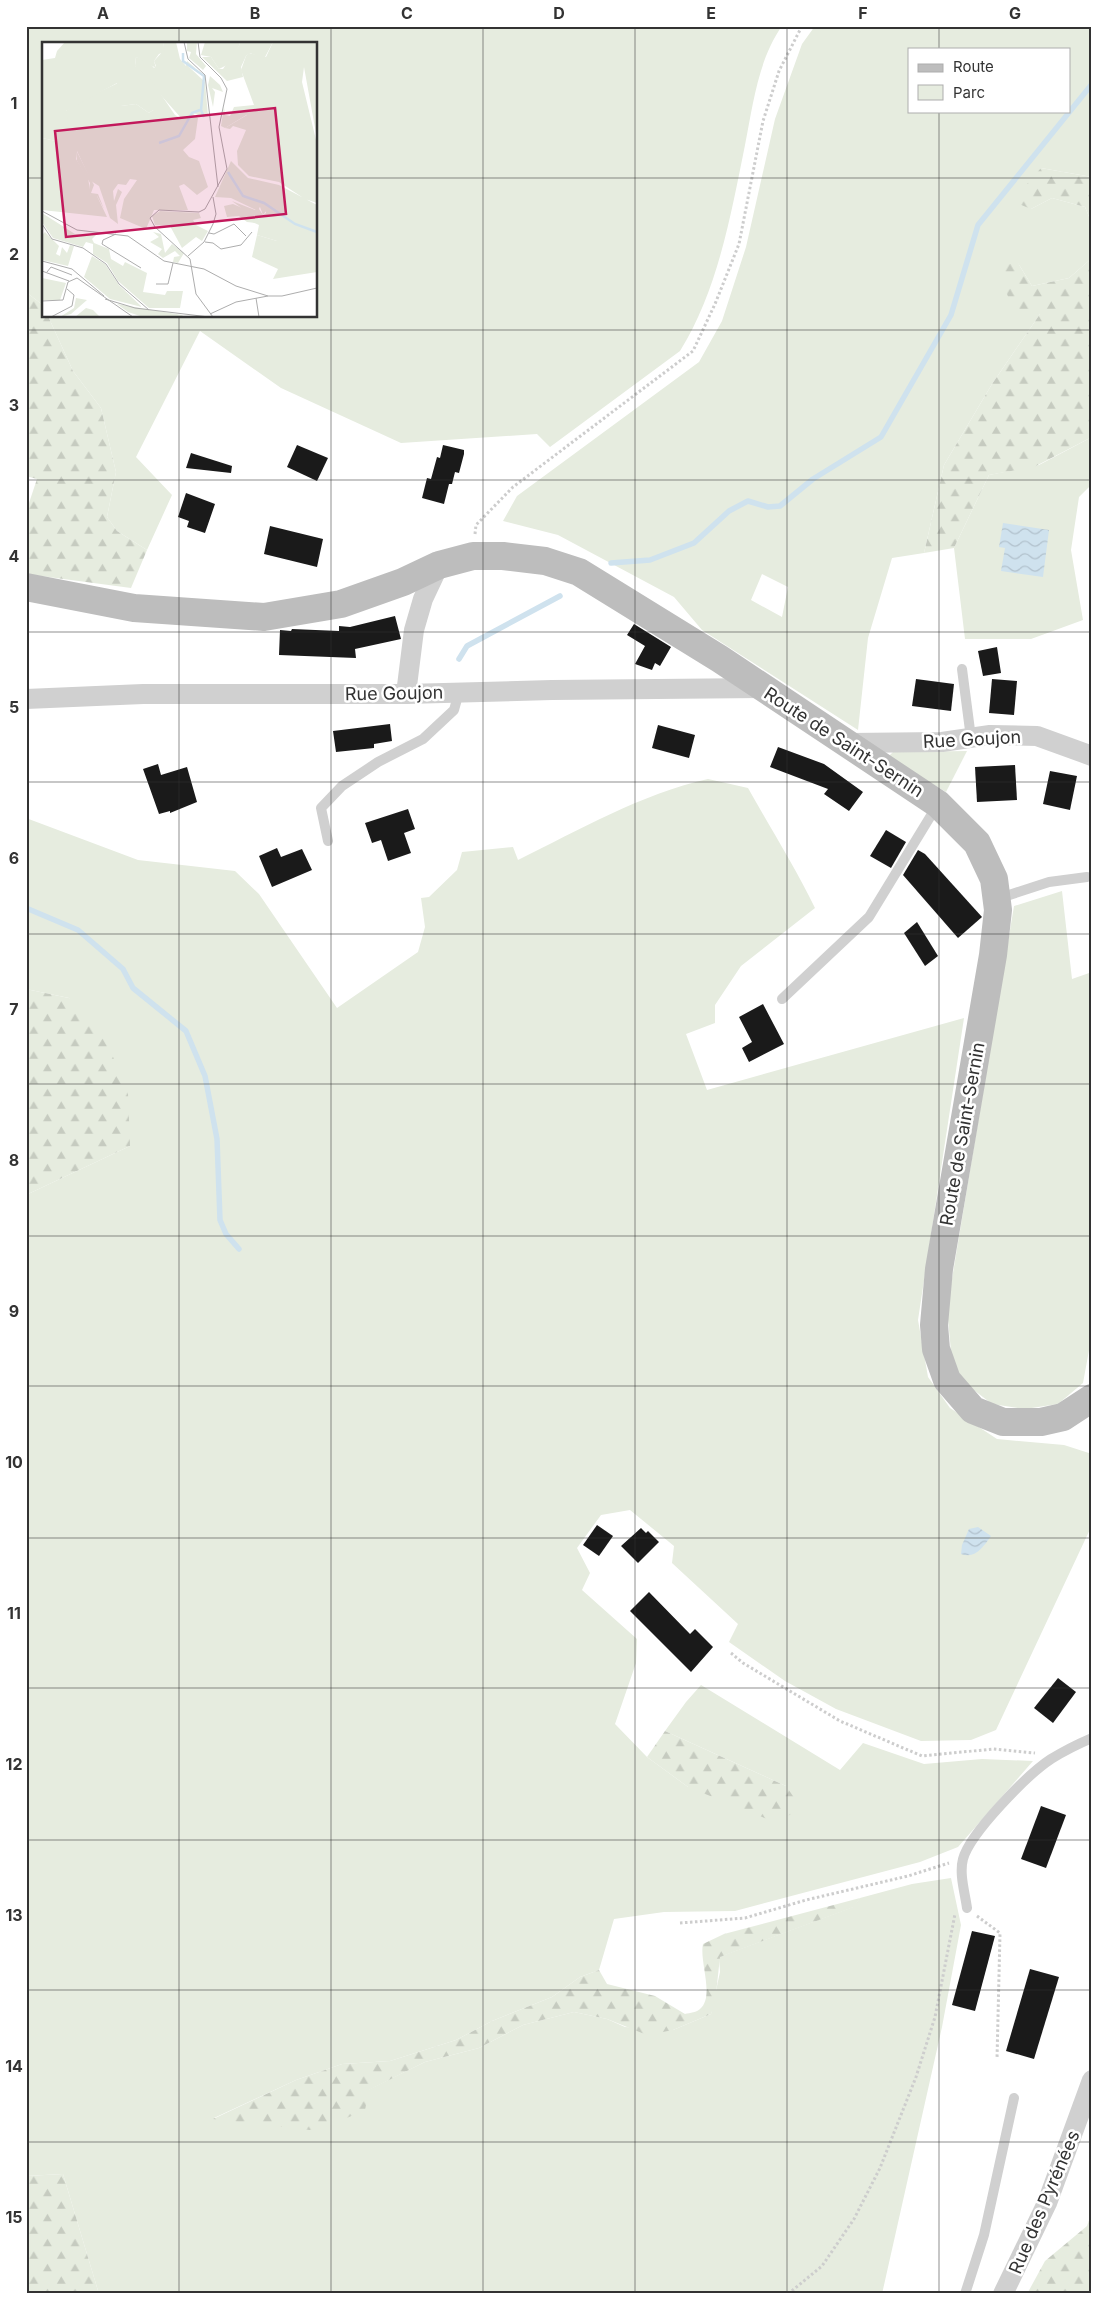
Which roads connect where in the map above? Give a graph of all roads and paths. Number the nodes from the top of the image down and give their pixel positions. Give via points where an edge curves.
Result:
1 (802, 26) edge
2 (473, 556) junction
3 (439, 564) junction
4 (26, 587) edge
5 (962, 670) dead end
6 (762, 688) junction
7 (459, 692) junction
8 (406, 694) junction
9 (26, 699) edge
10 (971, 738) junction
11 (849, 743) junction
12 (1092, 756) edge
13 (938, 804) junction
14 (328, 841) dead end
15 (1088, 877) dead end
16 (996, 900) junction
17 (782, 999) dead end
18 (1092, 1398) edge
19 (731, 1653) dead end
20 (1092, 1738) edge
21 (1058, 1755) junction
22 (963, 1859) junction
23 (967, 1908) junction
24 (680, 1923) dead end
25 (997, 2059) dead end
26 (1092, 2080) edge
27 (1014, 2098) dead end
28 (788, 2294) edge
29 (965, 2294) edge
30 (1003, 2294) edge

1 - 2 path via 779,71 763,121 739,244 693,351 513,487 476,525
2 - 3 street, Route de Saint-Sernin
2 - 6 street, Route de Saint-Sernin via 545,561 579,572
3 - 4 street, Route de Saint-Sernin via 403,582 341,604 264,617 134,608
3 - 8 street via 423,599 414,630
5 - 10 lane
6 - 7 street, Rue Goujon
6 - 11 street, Route de Saint-Sernin
7 - 8 street, Rue Goujon
7 - 14 lane via 454,710 423,739 378,762 342,786 321,808
8 - 9 street, Rue Goujon via 143,694
10 - 11 street, Rue Goujon via 942,742
10 - 12 street, Rue Goujon via 1036,736
11 - 13 street, Route de Saint-Sernin
13 - 16 street, Route de Saint-Sernin via 977,843 994,879
13 - 17 lane via 869,917
15 - 16 lane via 1049,882
16 - 18 street, Route de Saint-Sernin via 998,910 993,955 939,1270 934,1325 936,1349 947,1380 973,1410 1003,1422 1041,1422 1063,1416
19 - 21 path via 840,1721 922,1756 993,1749
20 - 21 lane
21 - 22 lane via 1032,1774 1007,1799 980,1830
22 - 23 lane via 962,1878
22 - 24 path via 745,1918
23 - 25 path via 1000,1933
23 - 28 path via 955,1914 935,2017 916,2077 880,2168 854,2219 822,2266
26 - 30 street, Rue des Pyrénées via 1047,2203
27 - 29 lane via 984,2235

